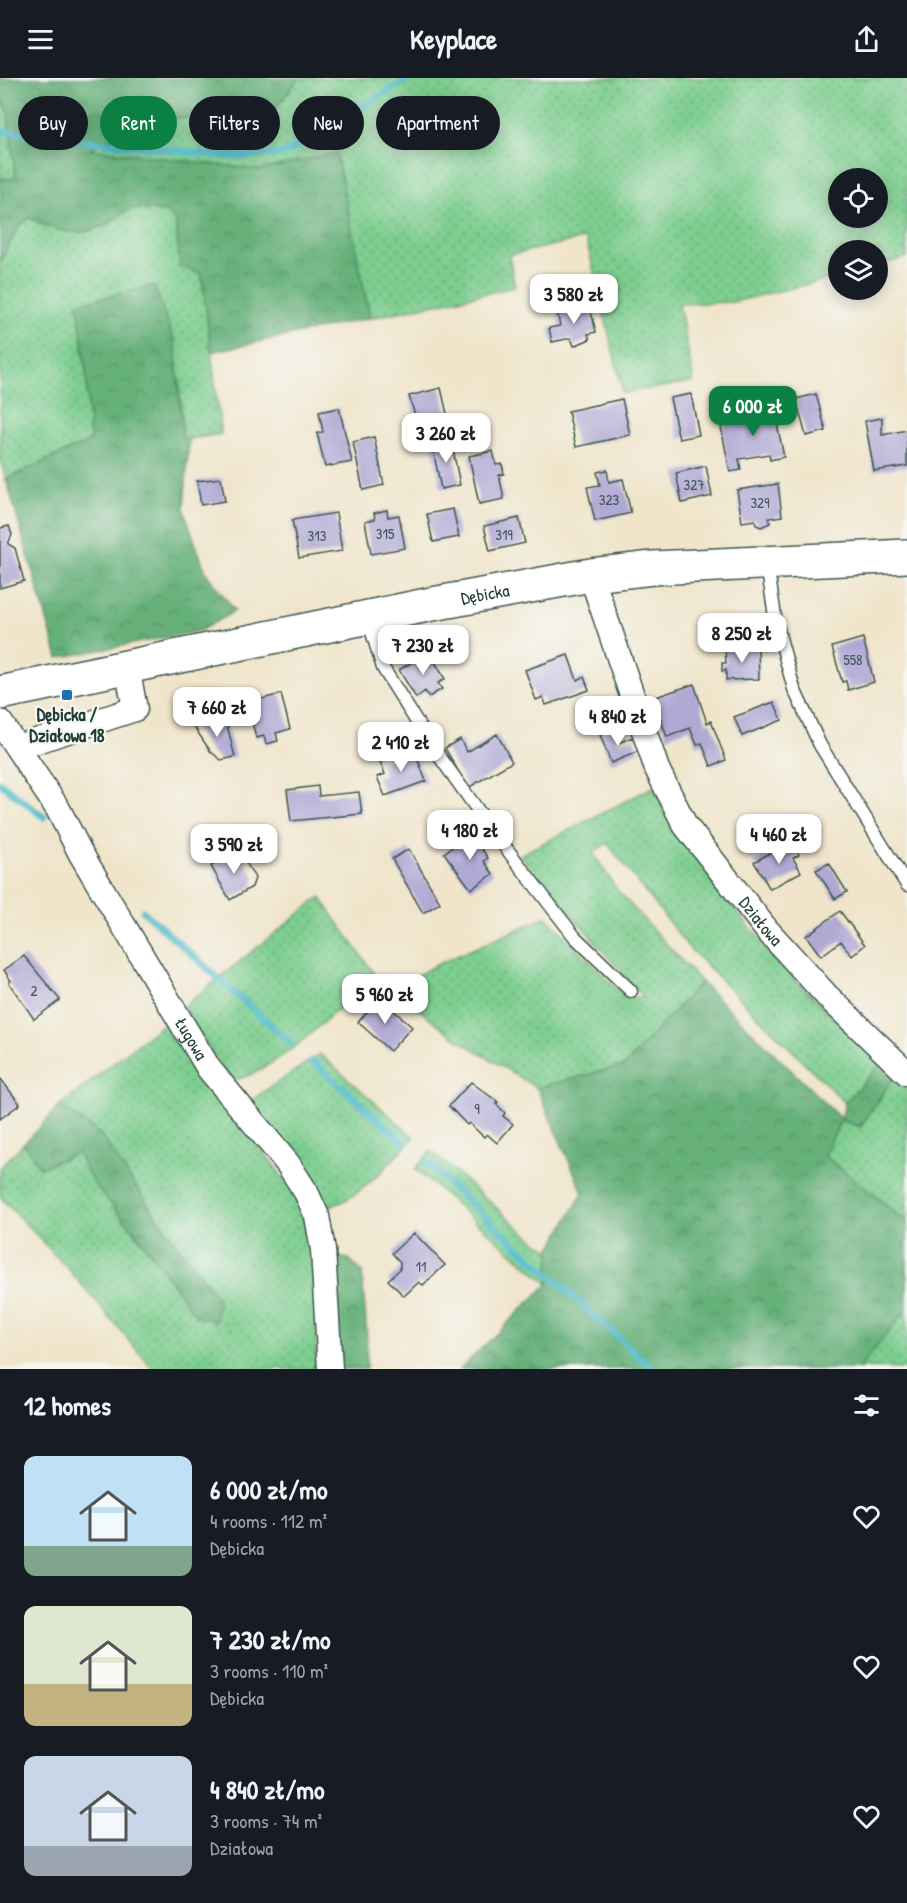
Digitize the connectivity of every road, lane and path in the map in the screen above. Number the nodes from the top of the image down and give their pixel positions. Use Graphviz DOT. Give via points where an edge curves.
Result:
graph roads {
  1 [pos="907,556"];
  2 [pos="767,563"];
  3 [pos="591,575"];
  4 [pos="367,618"];
  5 [pos="127,667"];
  6 [pos="0,693"];
  7 [pos="0,722"];
  8 [pos="18,747"];
  9 [pos="907,885"];
  10 [pos="631,991"];
  11 [pos="907,1073"];
  12 [pos="330,1369"];
  1 -- 2 [label="street, Dębicka"];
  2 -- 3 [label="street, Dębicka"];
  2 -- 9 [label="lane" via="776,623 794,689 820,745"];
  3 -- 4 [label="street, Dębicka"];
  3 -- 11 [label="street, Działowa" via="657,769 685,825 766,929 828,997"];
  4 -- 5 [label="street, Dębicka"];
  4 -- 10 [label="lane" via="383,668 432,746 575,937"];
  5 -- 6 [label="street, Dębicka"];
  5 -- 8 [label="street" via="135,709"];
  7 -- 8 [label="street, Ługowa"];
  8 -- 12 [label="street, Ługowa" via="209,1069 288,1164 306,1192 317,1216 324,1259"];
}
